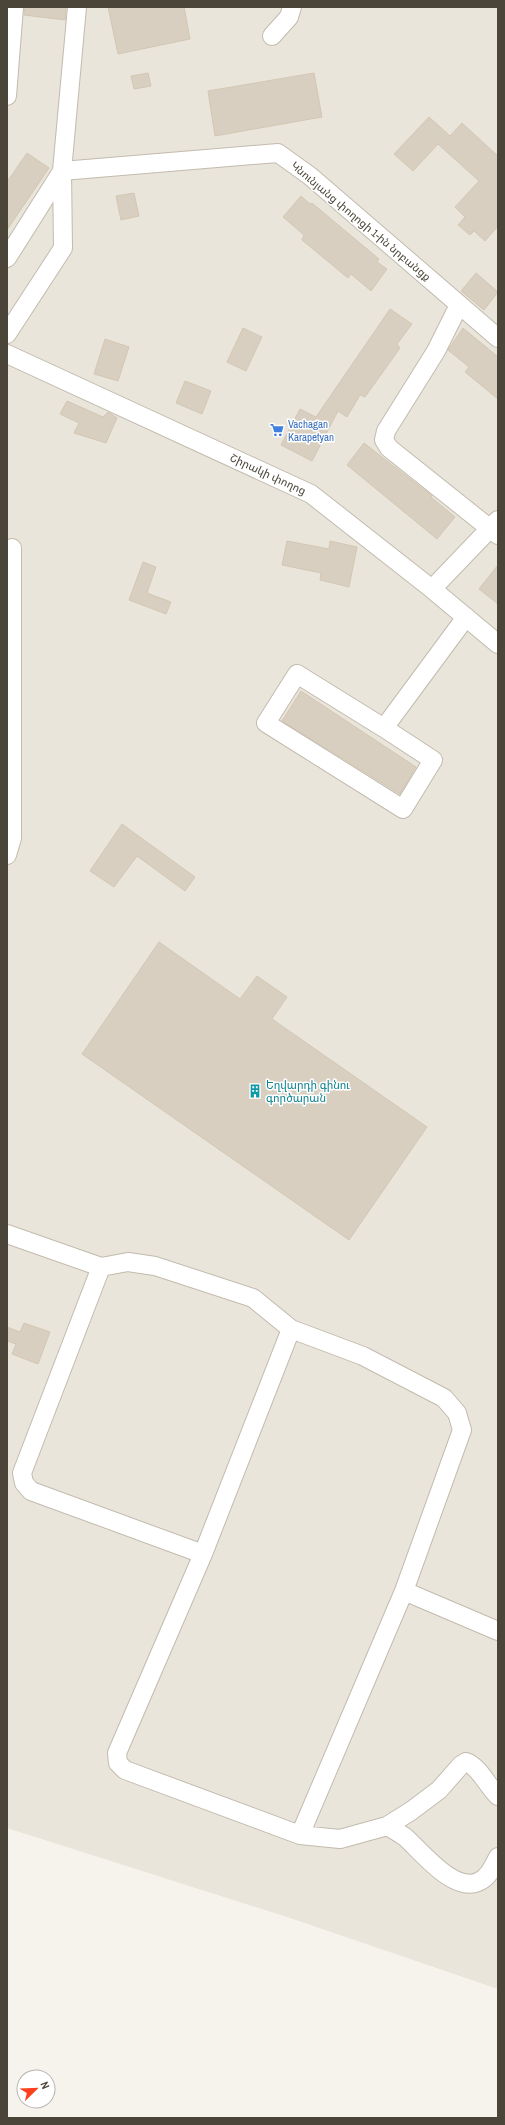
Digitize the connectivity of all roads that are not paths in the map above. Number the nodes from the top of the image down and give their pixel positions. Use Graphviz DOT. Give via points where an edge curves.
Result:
graph roads {
  1 [pos="14,7"];
  2 [pos="77,7"];
  3 [pos="292,7"];
  4 [pos="272,36"];
  5 [pos="7,96"];
  6 [pos="62,171"];
  7 [pos="7,258"];
  8 [pos="459,305"];
  9 [pos="7,334"];
  10 [pos="498,338"];
  11 [pos="7,354"];
  12 [pos="495,528"];
  13 [pos="12,548"];
  14 [pos="432,588"];
  15 [pos="466,617"];
  16 [pos="498,644"];
  17 [pos="384,728"];
  18 [pos="7,855"];
  19 [pos="7,1234"];
  20 [pos="101,1267"];
  21 [pos="291,1329"];
  22 [pos="203,1554"];
  23 [pos="404,1591"];
  24 [pos="498,1631"];
  25 [pos="498,1796"];
  26 [pos="387,1826"];
  27 [pos="300,1835"];
  28 [pos="498,1857"];
  1 -- 5 [label="street"];
  2 -- 6 [label="street"];
  3 -- 4 [label="street" via="289,17"];
  6 -- 7 [label="street"];
  6 -- 8 [label="street, Կնունյանց փողոցի 1-ին նրբանցք" via="278,153 310,176"];
  6 -- 9 [label="street" via="63,248"];
  8 -- 10 [label="street, Կնունյանց փողոցի 1-ին նրբանցք"];
  8 -- 12 [label="street" via="436,351 386,431 384,440 388,448"];
  11 -- 14 [label="street, Շիրակի փողոց" via="311,494"];
  12 -- 14 [label="street"];
  13 -- 18 [label="street" via="12,838"];
  14 -- 15 [label="street, Շիրակի փողոց"];
  15 -- 16 [label="street, Շիրակի փողոց"];
  15 -- 17 [label="street"];
  17 -- 17 [label="street" via="433,760 403,809 266,724 297,674"];
  19 -- 20 [label="street"];
  20 -- 21 [label="street" via="128,1262 155,1266 253,1298"];
  20 -- 22 [label="street" via="22,1473 24,1483 31,1491"];
  21 -- 22 [label="street"];
  21 -- 23 [label="street" via="363,1356 444,1398 457,1413 462,1430"];
  22 -- 27 [label="street" via="117,1754 118,1763 125,1770"];
  23 -- 24 [label="street"];
  23 -- 27 [label="street"];
  25 -- 26 [label="street" via="472,1764 466,1762 439,1790"];
  26 -- 27 [label="street" via="340,1839"];
  26 -- 28 [label="street" via="420,1850 435,1868 460,1881 480,1882"];
}
